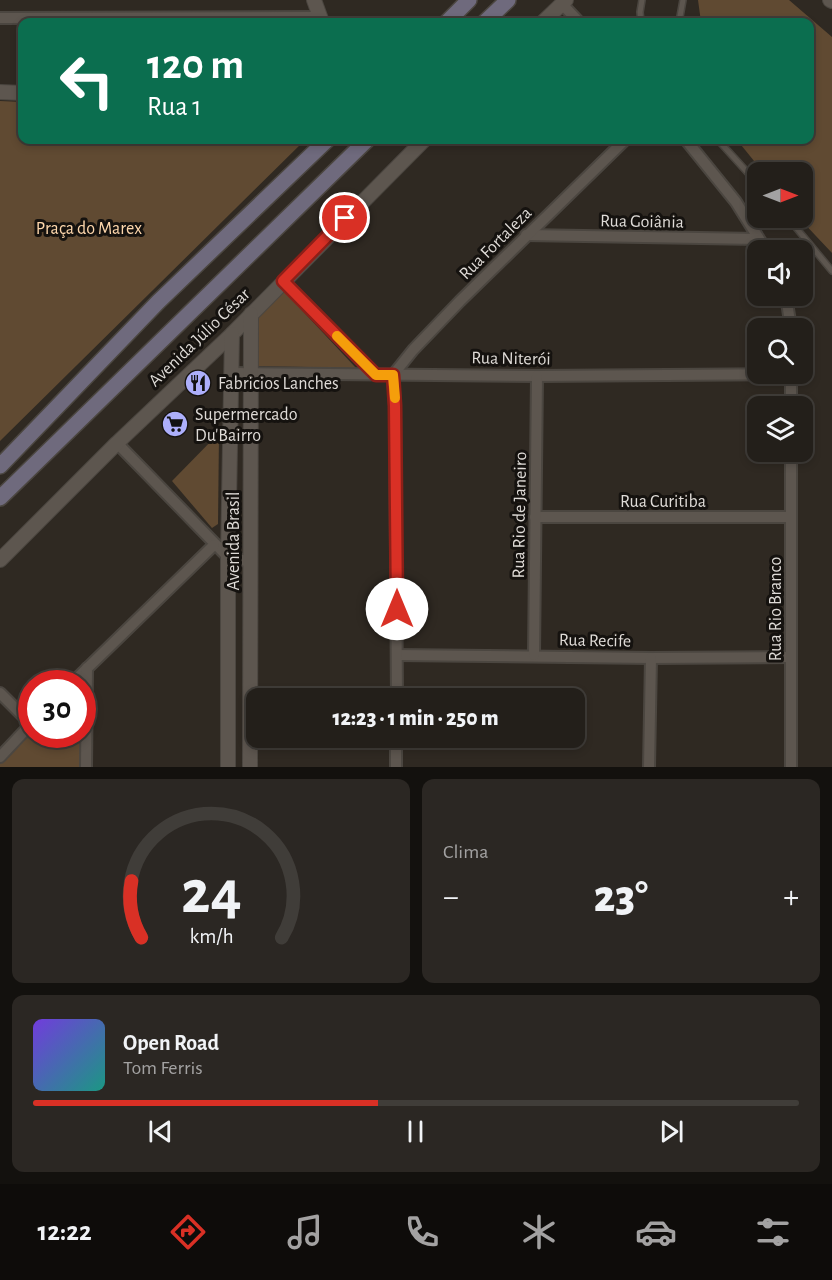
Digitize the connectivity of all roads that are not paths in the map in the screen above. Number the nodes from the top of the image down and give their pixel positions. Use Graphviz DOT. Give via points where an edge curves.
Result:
graph roads {
  1 [pos="314,0"];
  2 [pos="470,0"];
  3 [pos="508,0"];
  4 [pos="642,0"];
  5 [pos="683,0"];
  6 [pos="564,2"];
  7 [pos="0,18"];
  8 [pos="18,18"];
  9 [pos="319,18"];
  10 [pos="451,18"];
  11 [pos="490,18"];
  12 [pos="547,18"];
  13 [pos="576,18"];
  14 [pos="641,18"];
  15 [pos="680,18"];
  16 [pos="0,92"];
  17 [pos="18,93"];
  18 [pos="315,144"];
  19 [pos="323,144"];
  20 [pos="363,144"];
  21 [pos="419,144"];
  22 [pos="622,144"];
  23 [pos="689,144"];
  24 [pos="722,144"];
  25 [pos="311,156"];
  26 [pos="747,172"];
  27 [pos="796,228"];
  28 [pos="526,235"];
  29 [pos="758,239"];
  30 [pos="832,272"];
  31 [pos="283,281"];
  32 [pos="251,315"];
  33 [pos="232,334"];
  34 [pos="231,373"];
  35 [pos="252,373"];
  36 [pos="747,374"];
  37 [pos="376,375"];
  38 [pos="393,375"];
  39 [pos="537,375"];
  40 [pos="117,443"];
  41 [pos="791,462"];
  42 [pos="0,466"];
  43 [pos="0,498"];
  44 [pos="535,517"];
  45 [pos="791,517"];
  46 [pos="214,545"];
  47 [pos="228,558"];
  48 [pos="0,560"];
  49 [pos="251,562"];
  50 [pos="397,655"];
  51 [pos="534,655"];
  52 [pos="651,657"];
  53 [pos="791,657"];
  54 [pos="87,668"];
  55 [pos="397,688"];
  56 [pos="0,693"];
  57 [pos="18,710"];
  58 [pos="18,737"];
  59 [pos="396,748"];
  60 [pos="0,757"];
  61 [pos="86,767"];
  62 [pos="228,767"];
  63 [pos="250,767"];
  64 [pos="396,767"];
  65 [pos="649,767"];
  66 [pos="791,767"];
  1 -- 9 [label="street"];
  2 -- 10 [label="main road"];
  3 -- 11 [label="main road"];
  4 -- 14 [label="lane"];
  5 -- 15 [label="lane"];
  6 -- 12 [label="street"];
  6 -- 13 [label="street"];
  7 -- 8 [label="street"];
  16 -- 17 [label="street"];
  18 -- 25 [label="street"];
  19 -- 25 [label="main road"];
  20 -- 43 [label="main road, Avenida Júlio César"];
  21 -- 31 [label="street, Avenida Júlio César"];
  22 -- 28 [label="street, Rua Fortaleza"];
  23 -- 29 [label="street" via="736,202"];
  24 -- 26 [label="lane"];
  25 -- 42 [label="main road" via="158,302"];
  27 -- 30 [label="lane"];
  28 -- 29 [label="street, Rua Goiânia"];
  28 -- 38 [label="street, Rua Fortaleza"];
  31 -- 32 [label="street, Avenida Júlio César"];
  31 -- 37 [label="street"];
  32 -- 33 [label="street, Avenida Júlio César"];
  32 -- 35 [label="street, Avenida Brasil"];
  33 -- 34 [label="street, Avenida Brasil"];
  33 -- 40 [label="street, Avenida Júlio César"];
  34 -- 35 [label="street, Rua Niterói"];
  34 -- 47 [label="street, Avenida Brasil"];
  35 -- 37 [label="street, Rua Niterói"];
  35 -- 49 [label="street, Avenida Brasil"];
  36 -- 39 [label="street, Rua Niterói"];
  37 -- 38 [label="street, Rua Niterói"];
  38 -- 39 [label="street, Rua Niterói"];
  38 -- 50 [label="street"];
  39 -- 44 [label="street, Rua Rio de Janeiro"];
  40 -- 46 [label="street"];
  40 -- 48 [label="street, Avenida Júlio César"];
  41 -- 45 [label="street, Rua Rio Branco"];
  44 -- 45 [label="street, Rua Curitiba"];
  44 -- 51 [label="street, Rua Rio de Janeiro"];
  45 -- 53 [label="street, Rua Rio Branco"];
  46 -- 47 [label="street"];
  46 -- 54 [label="street"];
  47 -- 49 [label="street"];
  47 -- 62 [label="street, Avenida Brasil"];
  49 -- 63 [label="street, Avenida Brasil"];
  50 -- 51 [label="street, Rua Recife"];
  50 -- 55 [label="street"];
  51 -- 52 [label="street, Rua Recife"];
  52 -- 53 [label="street, Rua Recife"];
  52 -- 65 [label="street"];
  53 -- 66 [label="street, Rua Rio Branco"];
  54 -- 61 [label="street"];
  56 -- 57 [label="street"];
  58 -- 60 [label="street"];
  59 -- 64 [label="street"];
}
